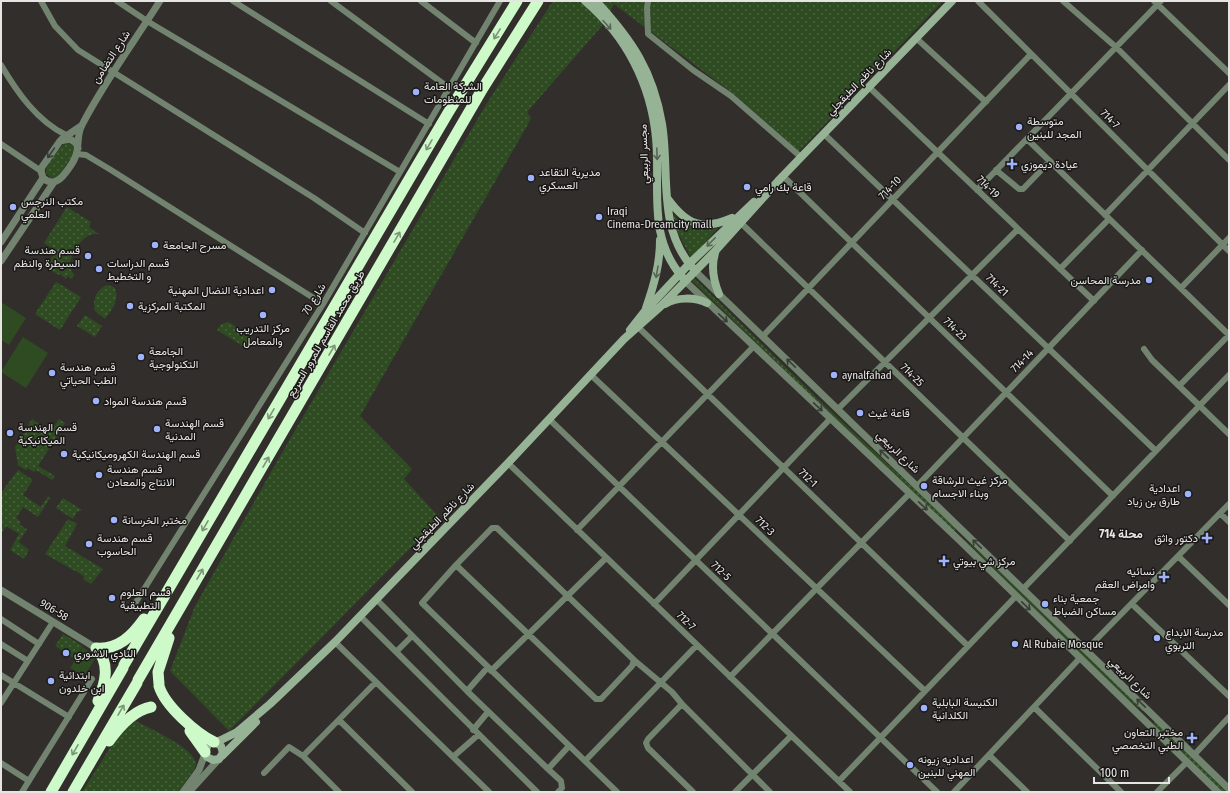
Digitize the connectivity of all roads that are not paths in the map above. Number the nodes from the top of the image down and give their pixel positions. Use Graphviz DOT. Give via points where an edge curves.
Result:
graph roads {
  1 [pos="41,1"];
  2 [pos="117,1"];
  3 [pos="160,1"];
  4 [pos="233,1"];
  5 [pos="330,1"];
  6 [pos="421,1"];
  7 [pos="500,1"];
  8 [pos="517,1"];
  9 [pos="538,1"];
  10 [pos="584,1"];
  11 [pos="596,1"];
  12 [pos="648,1"];
  13 [pos="952,1"];
  14 [pos="978,1"];
  15 [pos="1064,1"];
  16 [pos="1157,2"];
  17 [pos="147,22"];
  18 [pos="916,38"];
  19 [pos="476,43"];
  20 [pos="631,48"];
  21 [pos="1117,48"];
  22 [pos="1031,54"];
  23 [pos="1,65"];
  24 [pos="113,73"];
  25 [pos="1229,73"];
  26 [pos="1229,86"];
  27 [pos="869,87"];
  28 [pos="449,88"];
  29 [pos="1071,94"];
  30 [pos="986,102"];
  31 [pos="1194,123"];
  32 [pos="429,124"];
  33 [pos="81,126"];
  34 [pos="824,134"];
  35 [pos="64,138"];
  36 [pos="1027,139"];
  37 [pos="1,144"];
  38 [pos="77,151"];
  39 [pos="938,152"];
  40 [pos="801,157"];
  41 [pos="1229,160"];
  42 [pos="1050,161"];
  43 [pos="996,170"];
  44 [pos="1148,170"];
  45 [pos="400,172"];
  46 [pos="42,175"];
  47 [pos="782,177"];
  48 [pos="54,182"];
  49 [pos="977,190"];
  50 [pos="667,199"];
  51 [pos="893,200"];
  52 [pos="1107,217"];
  53 [pos="657,219"];
  54 [pos="739,220"];
  55 [pos="1018,229"];
  56 [pos="365,233"];
  57 [pos="1229,238"];
  58 [pos="2,239"];
  59 [pos="852,243"];
  60 [pos="1223,244"];
  61 [pos="716,250"];
  62 [pos="1142,250"];
  63 [pos="1229,251"];
  64 [pos="1,261"];
  65 [pos="689,264"];
  66 [pos="1060,269"];
  67 [pos="695,271"];
  68 [pos="679,274"];
  69 [pos="972,275"];
  70 [pos="685,281"];
  71 [pos="808,288"];
  72 [pos="1181,288"];
  73 [pos="719,294"];
  74 [pos="1094,301"];
  75 [pos="707,303"];
  76 [pos="323,304"];
  77 [pos="660,307"];
  78 [pos="645,311"];
  79 [pos="929,318"];
  80 [pos="636,325"];
  81 [pos="1229,335"];
  82 [pos="763,336"];
  83 [pos="753,347"];
  84 [pos="1048,348"];
  85 [pos="1144,349"];
  86 [pos="885,362"];
  87 [pos="592,375"];
  88 [pos="1229,375"];
  89 [pos="1179,386"];
  90 [pos="1006,392"];
  91 [pos="707,395"];
  92 [pos="1200,406"];
  93 [pos="838,409"];
  94 [pos="549,419"];
  95 [pos="830,419"];
  96 [pos="1229,434"];
  97 [pos="963,438"];
  98 [pos="662,442"];
  99 [pos="1156,451"];
  100 [pos="508,463"];
  101 [pos="784,468"];
  102 [pos="619,486"];
  103 [pos="917,486"];
  104 [pos="910,494"];
  105 [pos="1113,496"];
  106 [pos="1229,504"];
  107 [pos="1220,513"];
  108 [pos="739,515"];
  109 [pos="1229,522"];
  110 [pos="577,530"];
  111 [pos="964,532"];
  112 [pos="957,538"];
  113 [pos="1070,541"];
  114 [pos="861,543"];
  115 [pos="1178,556"];
  116 [pos="606,558"];
  117 [pos="696,560"];
  118 [pos="456,565"];
  119 [pos="171,584"];
  120 [pos="817,588"];
  121 [pos="1023,589"];
  122 [pos="1,590"];
  123 [pos="188,595"];
  124 [pos="567,596"];
  125 [pos="1016,596"];
  126 [pos="377,600"];
  127 [pos="136,602"];
  128 [pos="654,604"];
  129 [pos="1132,604"];
  130 [pos="1229,605"];
  131 [pos="360,616"];
  132 [pos="1,620"];
  133 [pos="53,622"];
  134 [pos="772,634"];
  135 [pos="528,635"];
  136 [pos="412,636"];
  137 [pos="335,642"];
  138 [pos="1,644"];
  139 [pos="39,644"];
  140 [pos="697,645"];
  141 [pos="968,646"];
  142 [pos="96,648"];
  143 [pos="1086,650"];
  144 [pos="396,652"];
  145 [pos="1080,658"];
  146 [pos="634,660"];
  147 [pos="28,661"];
  148 [pos="490,669"];
  149 [pos="1,675"];
  150 [pos="730,676"];
  151 [pos="92,679"];
  152 [pos="376,682"];
  153 [pos="14,683"];
  154 [pos="661,683"];
  155 [pos="467,691"];
  156 [pos="925,691"];
  157 [pos="1229,696"];
  158 [pos="1,703"];
  159 [pos="270,704"];
  160 [pos="682,704"];
  161 [pos="1034,707"];
  162 [pos="488,712"];
  163 [pos="1154,716"];
  164 [pos="68,717"];
  165 [pos="1229,717"];
  166 [pos="339,720"];
  167 [pos="1147,723"];
  168 [pos="473,730"];
  169 [pos="478,735"];
  170 [pos="84,736"];
  171 [pos="791,736"];
  172 [pos="880,738"];
  173 [pos="215,742"];
  174 [pos="569,746"];
  175 [pos="205,753"];
  176 [pos="989,755"];
  177 [pos="1194,755"];
  178 [pos="303,756"];
  179 [pos="454,756"];
  180 [pos="220,758"];
  181 [pos="585,761"];
  182 [pos="1187,762"];
  183 [pos="1,764"];
  184 [pos="548,769"];
  185 [pos="264,773"];
  186 [pos="752,774"];
  187 [pos="29,781"];
  188 [pos="839,782"];
  189 [pos="1229,789"];
  190 [pos="22,792"];
  191 [pos="51,792"];
  192 [pos="73,792"];
  193 [pos="183,792"];
  194 [pos="189,792"];
  195 [pos="339,792"];
  196 [pos="412,792"];
  197 [pos="489,792"];
  198 [pos="538,792"];
  199 [pos="558,792"];
  200 [pos="616,792"];
  201 [pos="693,792"];
  202 [pos="735,792"];
  203 [pos="770,792"];
  204 [pos="850,792"];
  205 [pos="937,792"];
  206 [pos="954,792"];
  207 [pos="1027,792"];
  208 [pos="1120,792"];
  209 [pos="1157,792"];
  210 [pos="1218,792"];
  1 -- 24 [label="street" via="55,26 78,50"];
  2 -- 17 [label="street"];
  3 -- 17 [label="street, شارع التضامن"];
  4 -- 32 [label="street"];
  5 -- 28 [label="street"];
  6 -- 19 [label="street"];
  7 -- 19 [label="street, شارع 70"];
  8 -- 119 [label="highway, طريق محمد القاسم للمرور السريع, one-way" via="448,113"];
  123 -- 9 [label="highway, طريق محمد القاسم للمرور السريع, one-way" via="483,88"];
  10 -- 20 [label="main road, مجسر الربيعي, one-way"];
  11 -- 20 [label="main road, مجسر الربيعي"];
  12 -- 40 [label="street" via="648,34 731,96"];
  13 -- 18 [label="main road, شارع ناظم الطبقجلي"];
  14 -- 22 [label="street, 714-7"];
  15 -- 21 [label="street"];
  16 -- 21 [label="street"];
  16 -- 25 [label="street"];
  17 -- 24 [label="street, شارع التضامن"];
  17 -- 45 [label="street"];
  18 -- 27 [label="main road, شارع ناظم الطبقجلي"];
  18 -- 30 [label="street"];
  19 -- 28 [label="street, شارع 70"];
  20 -- 50 [label="main road, مجسر الربيعي" via="650,79 658,108 662,126"];
  20 -- 53 [label="main road, مجسر الربيعي, one-way" via="646,86 654,120 657,146"];
  21 -- 29 [label="street"];
  21 -- 31 [label="street"];
  22 -- 29 [label="street, 714-7"];
  22 -- 30 [label="street, 714-10"];
  23 -- 35 [label="street" via="22,98"];
  24 -- 33 [label="street, شارع التضامن"];
  24 -- 56 [label="street" via="314,198"];
  26 -- 31 [label="street"];
  27 -- 34 [label="main road, شارع ناظم الطبقجلي"];
  27 -- 39 [label="street, 714-19"];
  28 -- 32 [label="street, شارع 70"];
  29 -- 36 [label="street"];
  29 -- 44 [label="street, 714-7"];
  30 -- 39 [label="street, 714-10"];
  31 -- 41 [label="street"];
  31 -- 44 [label="street"];
  32 -- 45 [label="street, شارع 70"];
  33 -- 35 [label="street, شارع التضامن"];
  33 -- 38 [label="street, شارع التضامن"];
  34 -- 40 [label="main road, شارع ناظم الطبقجلي"];
  34 -- 51 [label="street, 714-21"];
  35 -- 38 [label="street" via="76,143"];
  35 -- 46 [label="street, شارع التضامن, one-way" via="50,154"];
  36 -- 42 [label="street"];
  36 -- 43 [label="street"];
  37 -- 46 [label="street"];
  38 -- 48 [label="street, شارع التضامن" via="61,178"];
  38 -- 76 [label="street" via="105,166"];
  39 -- 49 [label="street, 714-19"];
  39 -- 51 [label="street, 714-10"];
  40 -- 47 [label="main road, شارع ناظم الطبقجلي"];
  42 -- 43 [label="street" via="1023,189 1019,189"];
  42 -- 52 [label="street"];
  43 -- 49 [label="street"];
  44 -- 52 [label="street"];
  44 -- 60 [label="street, 714-7"];
  45 -- 56 [label="street, شارع 70"];
  46 -- 48 [label="street"];
  46 -- 58 [label="street, شارع التضامن"];
  47 -- 54 [label="main road, شارع ناظم الطبقجلي"];
  47 -- 59 [label="street, 714-23"];
  48 -- 64 [label="street, شارع التضامن"];
  49 -- 55 [label="street, 714-19"];
  50 -- 54 [label="main road" via="679,214 703,226"];
  50 -- 65 [label="main road, مجسر الربيعي" via="672,232"];
  51 -- 59 [label="street, 714-10"];
  51 -- 69 [label="street, 714-21"];
  52 -- 62 [label="street"];
  52 -- 66 [label="street"];
  53 -- 68 [label="main road, مجسر الربيعي" via="668,256"];
  53 -- 78 [label="main road, one-way" via="660,240 658,266"];
  54 -- 61 [label="main road, شارع ناظم الطبقجلي"];
  54 -- 65 [label="main road, شارع ناظم الطبقجلي, one-way"];
  54 -- 71 [label="street, 714-25"];
  55 -- 66 [label="street, 714-19"];
  55 -- 69 [label="street"];
  56 -- 76 [label="street, شارع 70"];
  57 -- 60 [label="street"];
  59 -- 71 [label="street, 714-10"];
  59 -- 79 [label="street, 714-23"];
  60 -- 63 [label="street, 714-7"];
  60 -- 72 [label="street"];
  61 -- 67 [label="main road, شارع ناظم الطبقجلي"];
  61 -- 73 [label="main road" via="714,275"];
  62 -- 72 [label="street"];
  62 -- 74 [label="street, 714-14"];
  65 -- 67 [label="main road, شارع الربيعي"];
  65 -- 68 [label="main road, شارع ناظم الطبقجلي"];
  66 -- 74 [label="street, 714-19"];
  67 -- 70 [label="main road, شارع ناظم الطبقجلي"];
  67 -- 73 [label="street, شارع الربيعي"];
  68 -- 70 [label="main road, شارع الربيعي"];
  68 -- 78 [label="main road, شارع ناظم الطبقجلي"];
  69 -- 79 [label="street"];
  69 -- 84 [label="street, 714-21"];
  70 -- 75 [label="street, شارع الربيعي"];
  70 -- 77 [label="main road, شارع ناظم الطبقجلي"];
  71 -- 82 [label="street, 714-10"];
  71 -- 86 [label="street, 714-25"];
  72 -- 81 [label="street"];
  73 -- 82 [label="street, شارع الربيعي"];
  74 -- 84 [label="street, 714-14"];
  75 -- 77 [label="main road" via="698,300 675,300"];
  75 -- 83 [label="street, شارع الربيعي, one-way"];
  76 -- 127 [label="street, شارع 70"];
  77 -- 80 [label="main road, شارع ناظم الطبقجلي"];
  78 -- 80 [label="main road, شارع ناظم الطبقجلي"];
  79 -- 86 [label="street"];
  79 -- 90 [label="street, 714-23"];
  80 -- 87 [label="main road, شارع ناظم الطبقجلي"];
  80 -- 91 [label="street, 712-1"];
  81 -- 89 [label="street"];
  93 -- 82 [label="street, شارع الربيعي, one-way"];
  83 -- 91 [label="street"];
  83 -- 95 [label="street, شارع الربيعي, one-way"];
  84 -- 90 [label="street, 714-14"];
  84 -- 99 [label="street, 714-21"];
  85 -- 89 [label="street"];
  86 -- 93 [label="street"];
  86 -- 97 [label="street, 714-25"];
  87 -- 94 [label="main road, شارع ناظم الطبقجلي"];
  87 -- 98 [label="street, 712-3"];
  88 -- 92 [label="street"];
  89 -- 92 [label="street"];
  90 -- 97 [label="street, 714-14"];
  90 -- 105 [label="street, 714-23"];
  91 -- 98 [label="street"];
  91 -- 101 [label="street, 712-1"];
  92 -- 96 [label="street"];
  92 -- 99 [label="street"];
  103 -- 93 [label="street, شارع الربيعي, one-way"];
  94 -- 100 [label="main road, شارع ناظم الطبقجلي"];
  94 -- 102 [label="street, 712-5"];
  95 -- 101 [label="street"];
  95 -- 104 [label="street, شارع الربيعي"];
  97 -- 103 [label="street, 714-14"];
  97 -- 113 [label="street, 714-25"];
  98 -- 102 [label="street"];
  98 -- 108 [label="street, 712-3"];
  99 -- 105 [label="street"];
  100 -- 110 [label="street, 712-7"];
  100 -- 126 [label="main road, شارع ناظم الطبقجلي"];
  101 -- 108 [label="street"];
  101 -- 114 [label="street, 712-1"];
  102 -- 110 [label="street"];
  102 -- 117 [label="street, 712-5"];
  103 -- 111 [label="street, شارع الربيعي"];
  104 -- 112 [label="street, شارع الربيعي, one-way"];
  104 -- 114 [label="street"];
  105 -- 113 [label="street"];
  106 -- 107 [label="street"];
  107 -- 109 [label="street"];
  107 -- 115 [label="street"];
  108 -- 117 [label="street"];
  108 -- 120 [label="street, 712-3"];
  110 -- 116 [label="street, 712-7"];
  111 -- 112 [label="street"];
  121 -- 111 [label="street, شارع الربيعي, one-way"];
  112 -- 125 [label="street, شارع الربيعي"];
  113 -- 121 [label="street"];
  114 -- 120 [label="street"];
  114 -- 141 [label="street, 712-1"];
  115 -- 129 [label="street"];
  115 -- 130 [label="street"];
  116 -- 124 [label="street"];
  116 -- 128 [label="street, 712-7"];
  117 -- 128 [label="street"];
  117 -- 134 [label="street, 712-5"];
  118 -- 124 [label="street" via="495,527"];
  118 -- 135 [label="street"];
  118 -- 148 [label="street" via="422,602"];
  119 -- 142 [label="highway" via="139,626 122,643 104,649"];
  119 -- 170 [label="highway, طريق محمد القاسم للمرور السريع"];
  120 -- 134 [label="street"];
  120 -- 156 [label="street, 712-3"];
  121 -- 143 [label="street, شارع الربيعي"];
  122 -- 133 [label="street, 906-58"];
  123 -- 173 [label="highway" via="162,657 158,672 159,685 167,703 199,733"];
  192 -- 123 [label="highway, طريق محمد القاسم للمرور السريع, one-way"];
  124 -- 135 [label="street"];
  124 -- 146 [label="street"];
  125 -- 141 [label="street"];
  125 -- 145 [label="street, شارع الربيعي, one-way"];
  126 -- 131 [label="main road, شارع ناظم الطبقجلي"];
  126 -- 136 [label="street"];
  128 -- 140 [label="street, 712-7"];
  129 -- 143 [label="street"];
  129 -- 157 [label="street"];
  131 -- 137 [label="main road, شارع ناظم الطبقجلي"];
  131 -- 144 [label="street"];
  132 -- 139 [label="street"];
  133 -- 139 [label="street"];
  133 -- 142 [label="street, 906-58"];
  134 -- 150 [label="street"];
  134 -- 172 [label="street, 712-5"];
  135 -- 146 [label="street" via="599,700 632,666"];
  135 -- 148 [label="street"];
  136 -- 144 [label="street"];
  136 -- 155 [label="street"];
  137 -- 152 [label="street"];
  137 -- 159 [label="main road, شارع ناظم الطبقجلي"];
  138 -- 147 [label="street"];
  139 -- 147 [label="street"];
  140 -- 150 [label="street, 712-7"];
  140 -- 154 [label="street"];
  141 -- 156 [label="street"];
  142 -- 170 [label="highway" via="105,659 106,670 99,698"];
  163 -- 143 [label="street, شارع الربيعي, one-way"];
  144 -- 168 [label="street"];
  145 -- 161 [label="street"];
  145 -- 167 [label="street, شارع الربيعي"];
  146 -- 154 [label="street" via="642,664"];
  147 -- 153 [label="street"];
  148 -- 155 [label="street"];
  148 -- 174 [label="street"];
  149 -- 153 [label="street"];
  150 -- 171 [label="street, 712-7"];
  151 -- 164 [label="street"];
  152 -- 166 [label="street"];
  152 -- 179 [label="street"];
  153 -- 158 [label="street"];
  153 -- 164 [label="street"];
  154 -- 160 [label="street"];
  154 -- 181 [label="street"];
  155 -- 162 [label="street"];
  156 -- 172 [label="street"];
  159 -- 173 [label="main road, شارع ناظم الطبقجلي" via="237,732"];
  159 -- 180 [label="main road, شارع ناظم الطبقجلي" via="254,725"];
  160 -- 186 [label="street"];
  160 -- 201 [label="street" via="646,743 648,748"];
  161 -- 176 [label="street"];
  161 -- 208 [label="street"];
  162 -- 168 [label="street"];
  162 -- 184 [label="street"];
  163 -- 167 [label="street"];
  163 -- 177 [label="street, شارع الربيعي"];
  164 -- 187 [label="street"];
  165 -- 177 [label="street"];
  166 -- 178 [label="street"];
  166 -- 196 [label="street"];
  167 -- 182 [label="street, شارع الربيعي"];
  168 -- 169 [label="street"];
  169 -- 179 [label="street"];
  169 -- 198 [label="street"];
  170 -- 191 [label="highway, طريق محمد القاسم للمرور السريع, one-way"];
  171 -- 186 [label="street"];
  171 -- 188 [label="street, 712-7"];
  172 -- 188 [label="street"];
  172 -- 205 [label="street, 712-5"];
  173 -- 175 [label="main road" via="208,744"];
  173 -- 180 [label="main road" via="221,746"];
  174 -- 181 [label="street"];
  174 -- 184 [label="street"];
  175 -- 180 [label="main road" via="209,759"];
  175 -- 192 [label="highway" via="191,732 170,712 153,707 141,710 120,728"];
  175 -- 193 [label="street" via="199,770"];
  176 -- 206 [label="street"];
  176 -- 207 [label="street"];
  177 -- 189 [label="street, شارع الربيعي"];
  178 -- 185 [label="street" via="289,748"];
  178 -- 195 [label="street"];
  179 -- 197 [label="street"];
  180 -- 194 [label="street"];
  181 -- 200 [label="street"];
  182 -- 209 [label="street"];
  182 -- 210 [label="street, شارع الربيعي"];
  183 -- 187 [label="street"];
  184 -- 199 [label="street" via="561,781 562,788"];
  186 -- 202 [label="street"];
  186 -- 203 [label="street"];
  187 -- 190 [label="street"];
  188 -- 204 [label="street, 712-7"];
}
